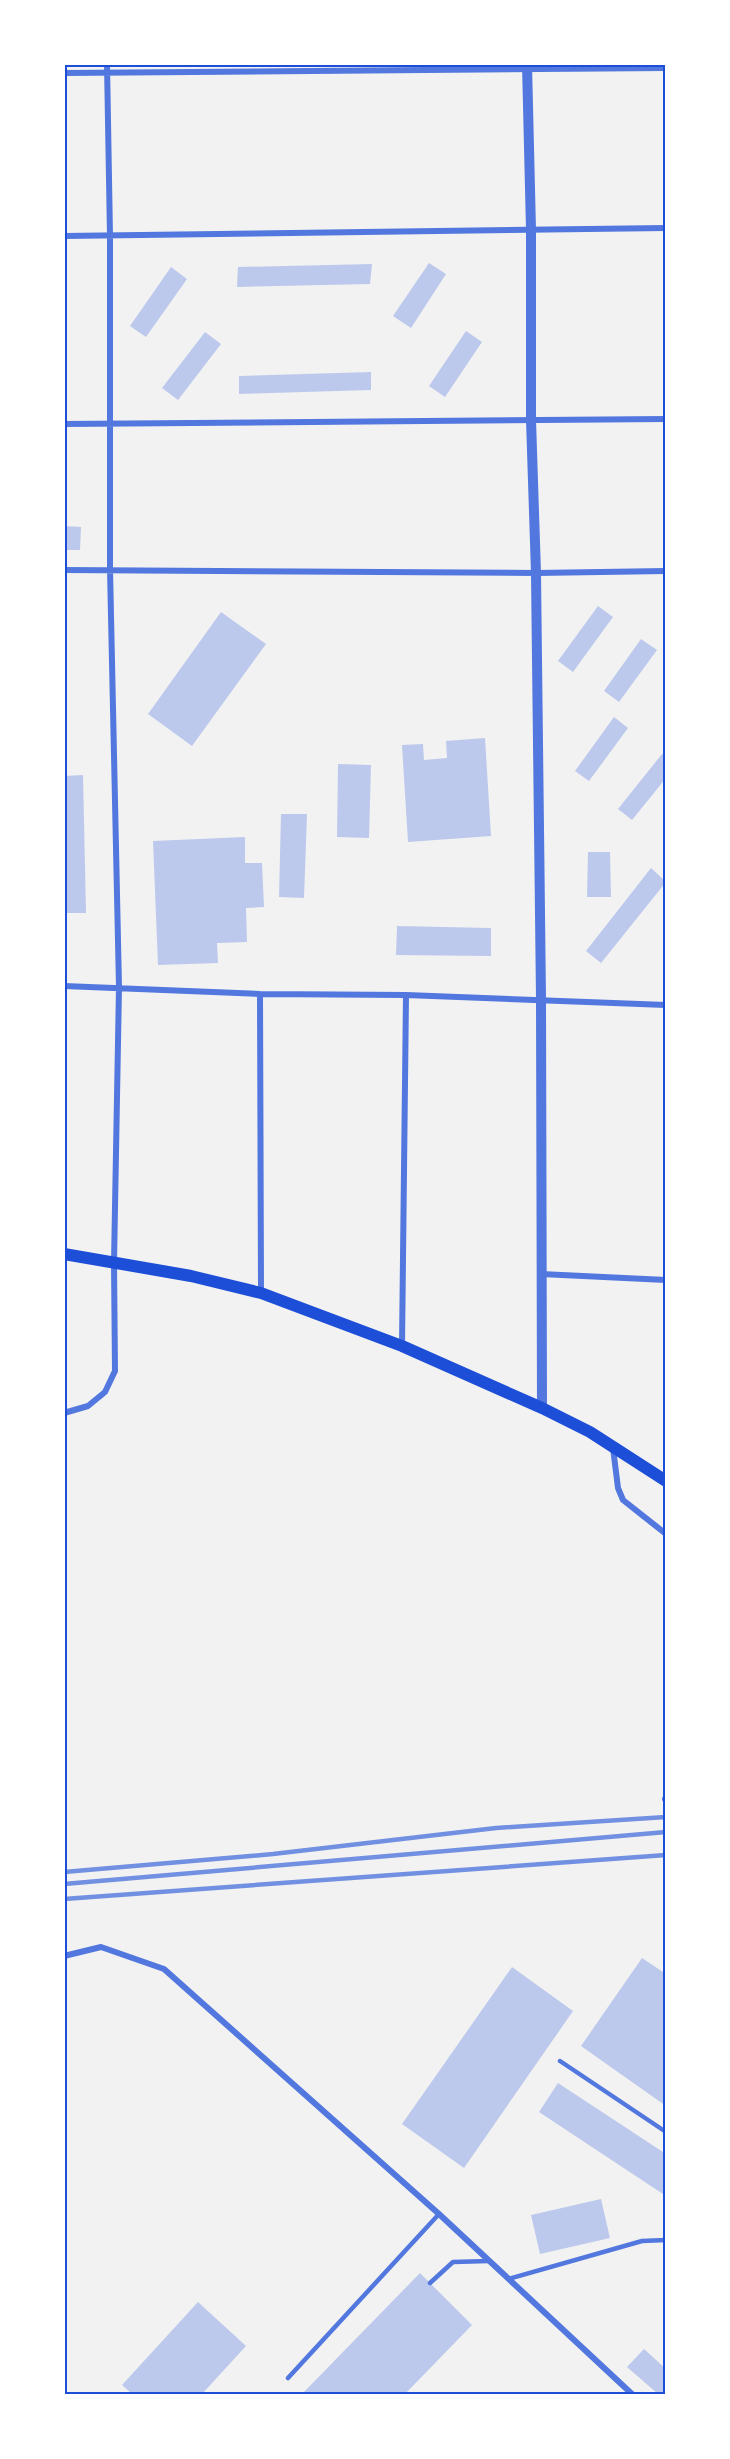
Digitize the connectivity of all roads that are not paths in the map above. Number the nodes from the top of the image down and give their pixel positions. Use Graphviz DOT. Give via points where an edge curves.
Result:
graph roads {
  1 [pos="107,64"];
  2 [pos="527,66"];
  3 [pos="666,68"];
  4 [pos="64,73"];
  5 [pos="107,74"];
  6 [pos="666,228"];
  7 [pos="531,230"];
  8 [pos="64,236"];
  9 [pos="110,236"];
  10 [pos="666,419"];
  11 [pos="531,420"];
  12 [pos="64,424"];
  13 [pos="109,425"];
  14 [pos="110,569"];
  15 [pos="64,570"];
  16 [pos="666,571"];
  17 [pos="536,573"];
  18 [pos="64,986"];
  19 [pos="119,987"];
  20 [pos="260,994"];
  21 [pos="406,995"];
  22 [pos="541,999"];
  23 [pos="666,1005"];
  24 [pos="64,1254"];
  25 [pos="114,1263"];
  26 [pos="541,1274"];
  27 [pos="666,1280"];
  28 [pos="261,1293"];
  29 [pos="402,1346"];
  30 [pos="542,1408"];
  31 [pos="64,1413"];
  32 [pos="613,1447"];
  33 [pos="666,1481"];
  34 [pos="666,1534"];
  35 [pos="64,1956"];
  36 [pos="560,2061"];
  37 [pos="666,2133"];
  38 [pos="439,2214"];
  39 [pos="666,2241"];
  40 [pos="489,2261"];
  41 [pos="508,2279"];
  42 [pos="430,2283"];
  43 [pos="288,2378"];
  44 [pos="632,2394"];
  1 -- 5 [label="street"];
  2 -- 3 [label="street"];
  2 -- 5 [label="street"];
  2 -- 7 [label="street"];
  4 -- 5 [label="street"];
  5 -- 9 [label="street"];
  6 -- 7 [label="street"];
  7 -- 9 [label="street"];
  7 -- 11 [label="street"];
  8 -- 9 [label="street"];
  9 -- 13 [label="street"];
  10 -- 11 [label="street"];
  11 -- 13 [label="street"];
  11 -- 17 [label="street"];
  12 -- 13 [label="street"];
  13 -- 14 [label="street"];
  14 -- 15 [label="street"];
  14 -- 17 [label="street"];
  14 -- 19 [label="street"];
  16 -- 17 [label="street"];
  17 -- 22 [label="street"];
  18 -- 19 [label="street"];
  19 -- 20 [label="street"];
  19 -- 25 [label="street"];
  20 -- 21 [label="street"];
  20 -- 28 [label="street"];
  21 -- 22 [label="street"];
  21 -- 29 [label="street"];
  22 -- 23 [label="street"];
  22 -- 26 [label="street"];
  24 -- 25 [label="main road"];
  25 -- 28 [label="main road"];
  25 -- 31 [label="street" via="116,1371 105,1392 88,1406"];
  26 -- 27 [label="street"];
  26 -- 30 [label="street"];
  28 -- 29 [label="main road"];
  29 -- 30 [label="main road"];
  30 -- 32 [label="main road"];
  32 -- 33 [label="main road"];
  32 -- 34 [label="street" via="623,1500"];
  35 -- 38 [label="street" via="101,1947 164,1969"];
  36 -- 37 [label="lane"];
  38 -- 40 [label="street"];
  38 -- 43 [label="lane"];
  39 -- 41 [label="lane" via="642,2241"];
  40 -- 41 [label="street"];
  40 -- 42 [label="lane" via="453,2262"];
  41 -- 44 [label="street"];
}
